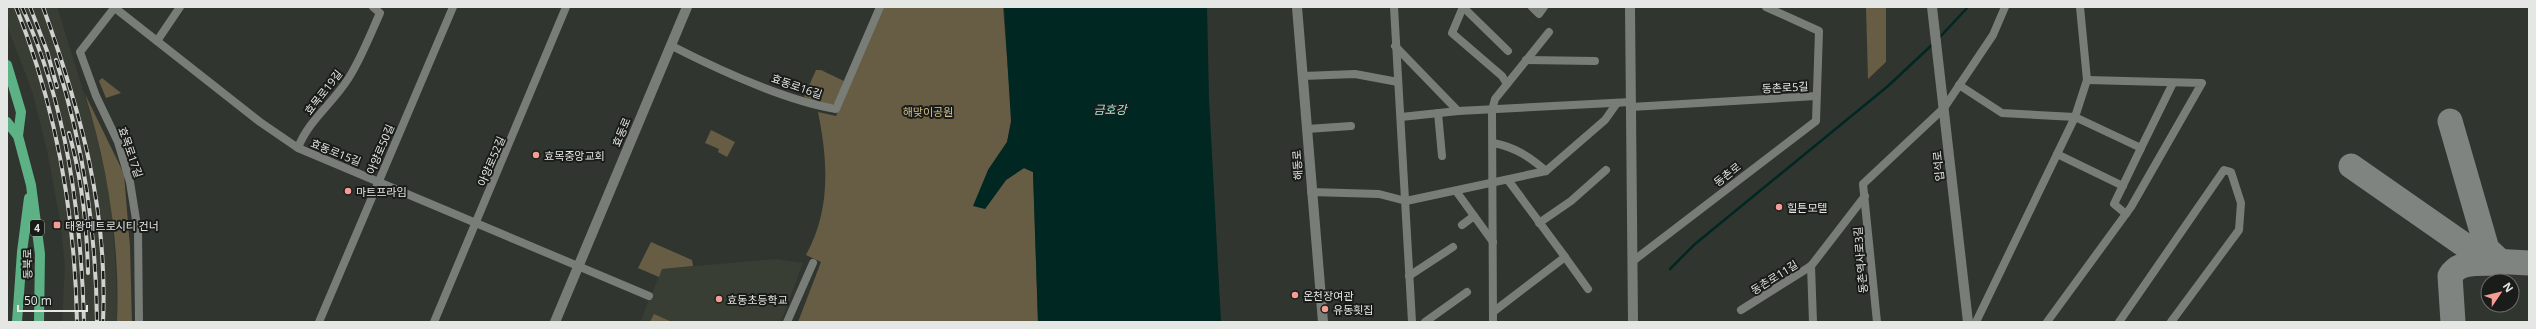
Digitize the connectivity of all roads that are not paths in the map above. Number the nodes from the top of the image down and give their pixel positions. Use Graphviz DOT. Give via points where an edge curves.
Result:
graph roads {
  1 [pos="115,7"];
  2 [pos="180,7"];
  3 [pos="373,7"];
  4 [pos="453,7"];
  5 [pos="566,7"];
  6 [pos="687,7"];
  7 [pos="880,7"];
  8 [pos="1297,7"];
  9 [pos="1394,7"];
  10 [pos="1463,7"];
  11 [pos="1532,7"];
  12 [pos="1544,7"];
  13 [pos="1630,7"];
  14 [pos="1766,7"];
  15 [pos="1932,7"];
  16 [pos="2005,7"];
  17 [pos="2080,7"];
  18 [pos="1549,32"];
  19 [pos="157,41"];
  20 [pos="672,46"];
  21 [pos="1395,46"];
  22 [pos="1508,51"];
  23 [pos="1526,60"];
  24 [pos="1594,61"];
  25 [pos="7,65"];
  26 [pos="1303,76"];
  27 [pos="2087,80"];
  28 [pos="1398,82"];
  29 [pos="2173,82"];
  30 [pos="1507,84"];
  31 [pos="1959,85"];
  32 [pos="1816,96"];
  33 [pos="1618,103"];
  34 [pos="1631,105"];
  35 [pos="1944,108"];
  36 [pos="1492,110"];
  37 [pos="1458,111"];
  38 [pos="1438,113"];
  39 [pos="1401,117"];
  40 [pos="2075,117"];
  41 [pos="7,122"];
  42 [pos="1351,126"];
  43 [pos="1307,130"];
  44 [pos="18,136"];
  45 [pos="1493,143"];
  46 [pos="298,148"];
  47 [pos="2140,150"];
  48 [pos="2057,154"];
  49 [pos="1442,156"];
  50 [pos="1606,170"];
  51 [pos="1546,171"];
  52 [pos="1508,180"];
  53 [pos="379,181"];
  54 [pos="31,184"];
  55 [pos="1493,184"];
  56 [pos="2123,186"];
  57 [pos="1456,191"];
  58 [pos="1311,192"];
  59 [pos="1864,196"];
  60 [pos="1406,201"];
  61 [pos="2126,214"];
  62 [pos="1474,216"];
  63 [pos="477,223"];
  64 [pos="1539,223"];
  65 [pos="1462,225"];
  66 [pos="1493,243"];
  67 [pos="1453,247"];
  68 [pos="1565,257"];
  69 [pos="1633,261"];
  70 [pos="813,263"];
  71 [pos="579,266"];
  72 [pos="1811,266"];
  73 [pos="1409,276"];
  74 [pos="1588,289"];
  75 [pos="1467,292"];
  76 [pos="649,296"];
  77 [pos="1741,310"];
  78 [pos="1493,312"];
  79 [pos="17,322"];
  80 [pos="39,322"];
  81 [pos="139,322"];
  82 [pos="319,322"];
  83 [pos="434,322"];
  84 [pos="555,322"];
  85 [pos="787,322"];
  86 [pos="1323,322"];
  87 [pos="1412,322"];
  88 [pos="1425,322"];
  89 [pos="1493,322"];
  90 [pos="1633,322"];
  91 [pos="1813,322"];
  92 [pos="1877,322"];
  93 [pos="1968,322"];
  94 [pos="1976,322"];
  95 [pos="2047,322"];
  96 [pos="2119,322"];
  97 [pos="2171,322"];
  1 -- 19 [label="street, 효동로15길"];
  1 -- 81 [label="street, 효목로17길" via="80,52 96,96 118,142 130,182 138,232"];
  2 -- 19 [label="street"];
  3 -- 46 [label="street, 효목로19길" via="380,13 348,80 303,135"];
  4 -- 53 [label="street, 아양로50길"];
  5 -- 63 [label="street, 아양로52길"];
  6 -- 20 [label="main road, 효동로"];
  7 -- 20 [label="street, 효동로16길" via="836,109 814,106 773,91"];
  8 -- 26 [label="main road, 해동로"];
  9 -- 21 [label="street"];
  10 -- 22 [label="street"];
  10 -- 30 [label="street" via="1452,33 1502,76"];
  11 -- 12 [label="street" via="1539,14"];
  13 -- 34 [label="main road"];
  14 -- 32 [label="street, 동촌로5길" via="1819,30"];
  15 -- 35 [label="main road, 입석로"];
  16 -- 31 [label="street" via="1993,35"];
  17 -- 27 [label="street"];
  18 -- 23 [label="street"];
  19 -- 46 [label="street, 효동로15길" via="260,122"];
  20 -- 71 [label="main road, 효동로"];
  21 -- 28 [label="street"];
  21 -- 37 [label="street"];
  23 -- 24 [label="street"];
  23 -- 30 [label="street"];
  25 -- 44 [label="main road, 동북로 / 4" via="21,112"];
  26 -- 28 [label="street" via="1355,74"];
  26 -- 43 [label="main road, 해동로"];
  27 -- 29 [label="street"];
  27 -- 40 [label="street"];
  28 -- 39 [label="street"];
  29 -- 47 [label="street"];
  29 -- 61 [label="street" via="2202,83"];
  30 -- 36 [label="street" via="1495,99"];
  31 -- 35 [label="street"];
  31 -- 40 [label="street" via="2002,114"];
  32 -- 34 [label="street, 동촌로5길"];
  32 -- 69 [label="street, 동촌로" via="1816,121"];
  33 -- 34 [label="street, 동촌로5길"];
  33 -- 36 [label="street, 동촌로5길"];
  33 -- 51 [label="street" via="1605,120"];
  34 -- 69 [label="main road"];
  35 -- 59 [label="street, 동촌역사로3길" via="1863,184"];
  35 -- 93 [label="main road, 입석로"];
  36 -- 37 [label="street, 동촌로5길"];
  36 -- 45 [label="street"];
  37 -- 38 [label="street, 동촌로5길"];
  38 -- 39 [label="street, 동촌로5길"];
  38 -- 49 [label="street"];
  39 -- 60 [label="street"];
  40 -- 47 [label="street"];
  40 -- 48 [label="street"];
  41 -- 44 [label="main road, 동북로 / 4"];
  42 -- 43 [label="street"];
  43 -- 58 [label="main road, 해동로"];
  44 -- 54 [label="main road, 동북로 / 4"];
  45 -- 51 [label="street" via="1529,156"];
  45 -- 55 [label="street"];
  46 -- 53 [label="street, 효동로15길"];
  47 -- 56 [label="street"];
  48 -- 56 [label="street"];
  48 -- 94 [label="street"];
  50 -- 64 [label="street" via="1571,201"];
  51 -- 52 [label="street"];
  52 -- 55 [label="street"];
  52 -- 64 [label="street"];
  53 -- 63 [label="street, 효동로15길"];
  53 -- 82 [label="street, 아양로50길"];
  54 -- 79 [label="main road" via="22,252"];
  54 -- 80 [label="main road, 동북로 / 4" via="40,254"];
  55 -- 57 [label="street"];
  55 -- 66 [label="street"];
  56 -- 61 [label="street" via="2114,204"];
  57 -- 60 [label="street"];
  57 -- 62 [label="street"];
  58 -- 60 [label="street" via="1379,194"];
  58 -- 86 [label="main road, 해동로"];
  59 -- 72 [label="street, 동촌역사로3길"];
  59 -- 92 [label="street, 동촌역사로3길"];
  60 -- 73 [label="street"];
  61 -- 95 [label="street"];
  62 -- 65 [label="street"];
  62 -- 66 [label="street"];
  63 -- 71 [label="street, 효동로15길"];
  63 -- 83 [label="street, 아양로52길"];
  64 -- 68 [label="street"];
  66 -- 78 [label="street"];
  67 -- 73 [label="street"];
  68 -- 74 [label="street"];
  68 -- 78 [label="street"];
  69 -- 90 [label="main road"];
  70 -- 85 [label="street"];
  71 -- 76 [label="street"];
  71 -- 84 [label="main road, 효동로"];
  72 -- 77 [label="street, 동촌로11길"];
  72 -- 91 [label="street, 동촌로11길"];
  73 -- 87 [label="street"];
  75 -- 88 [label="street"];
  78 -- 89 [label="street"];
  96 -- 97 [label="street" via="2224,170 2231,172 2241,203 2239,230"];
}
